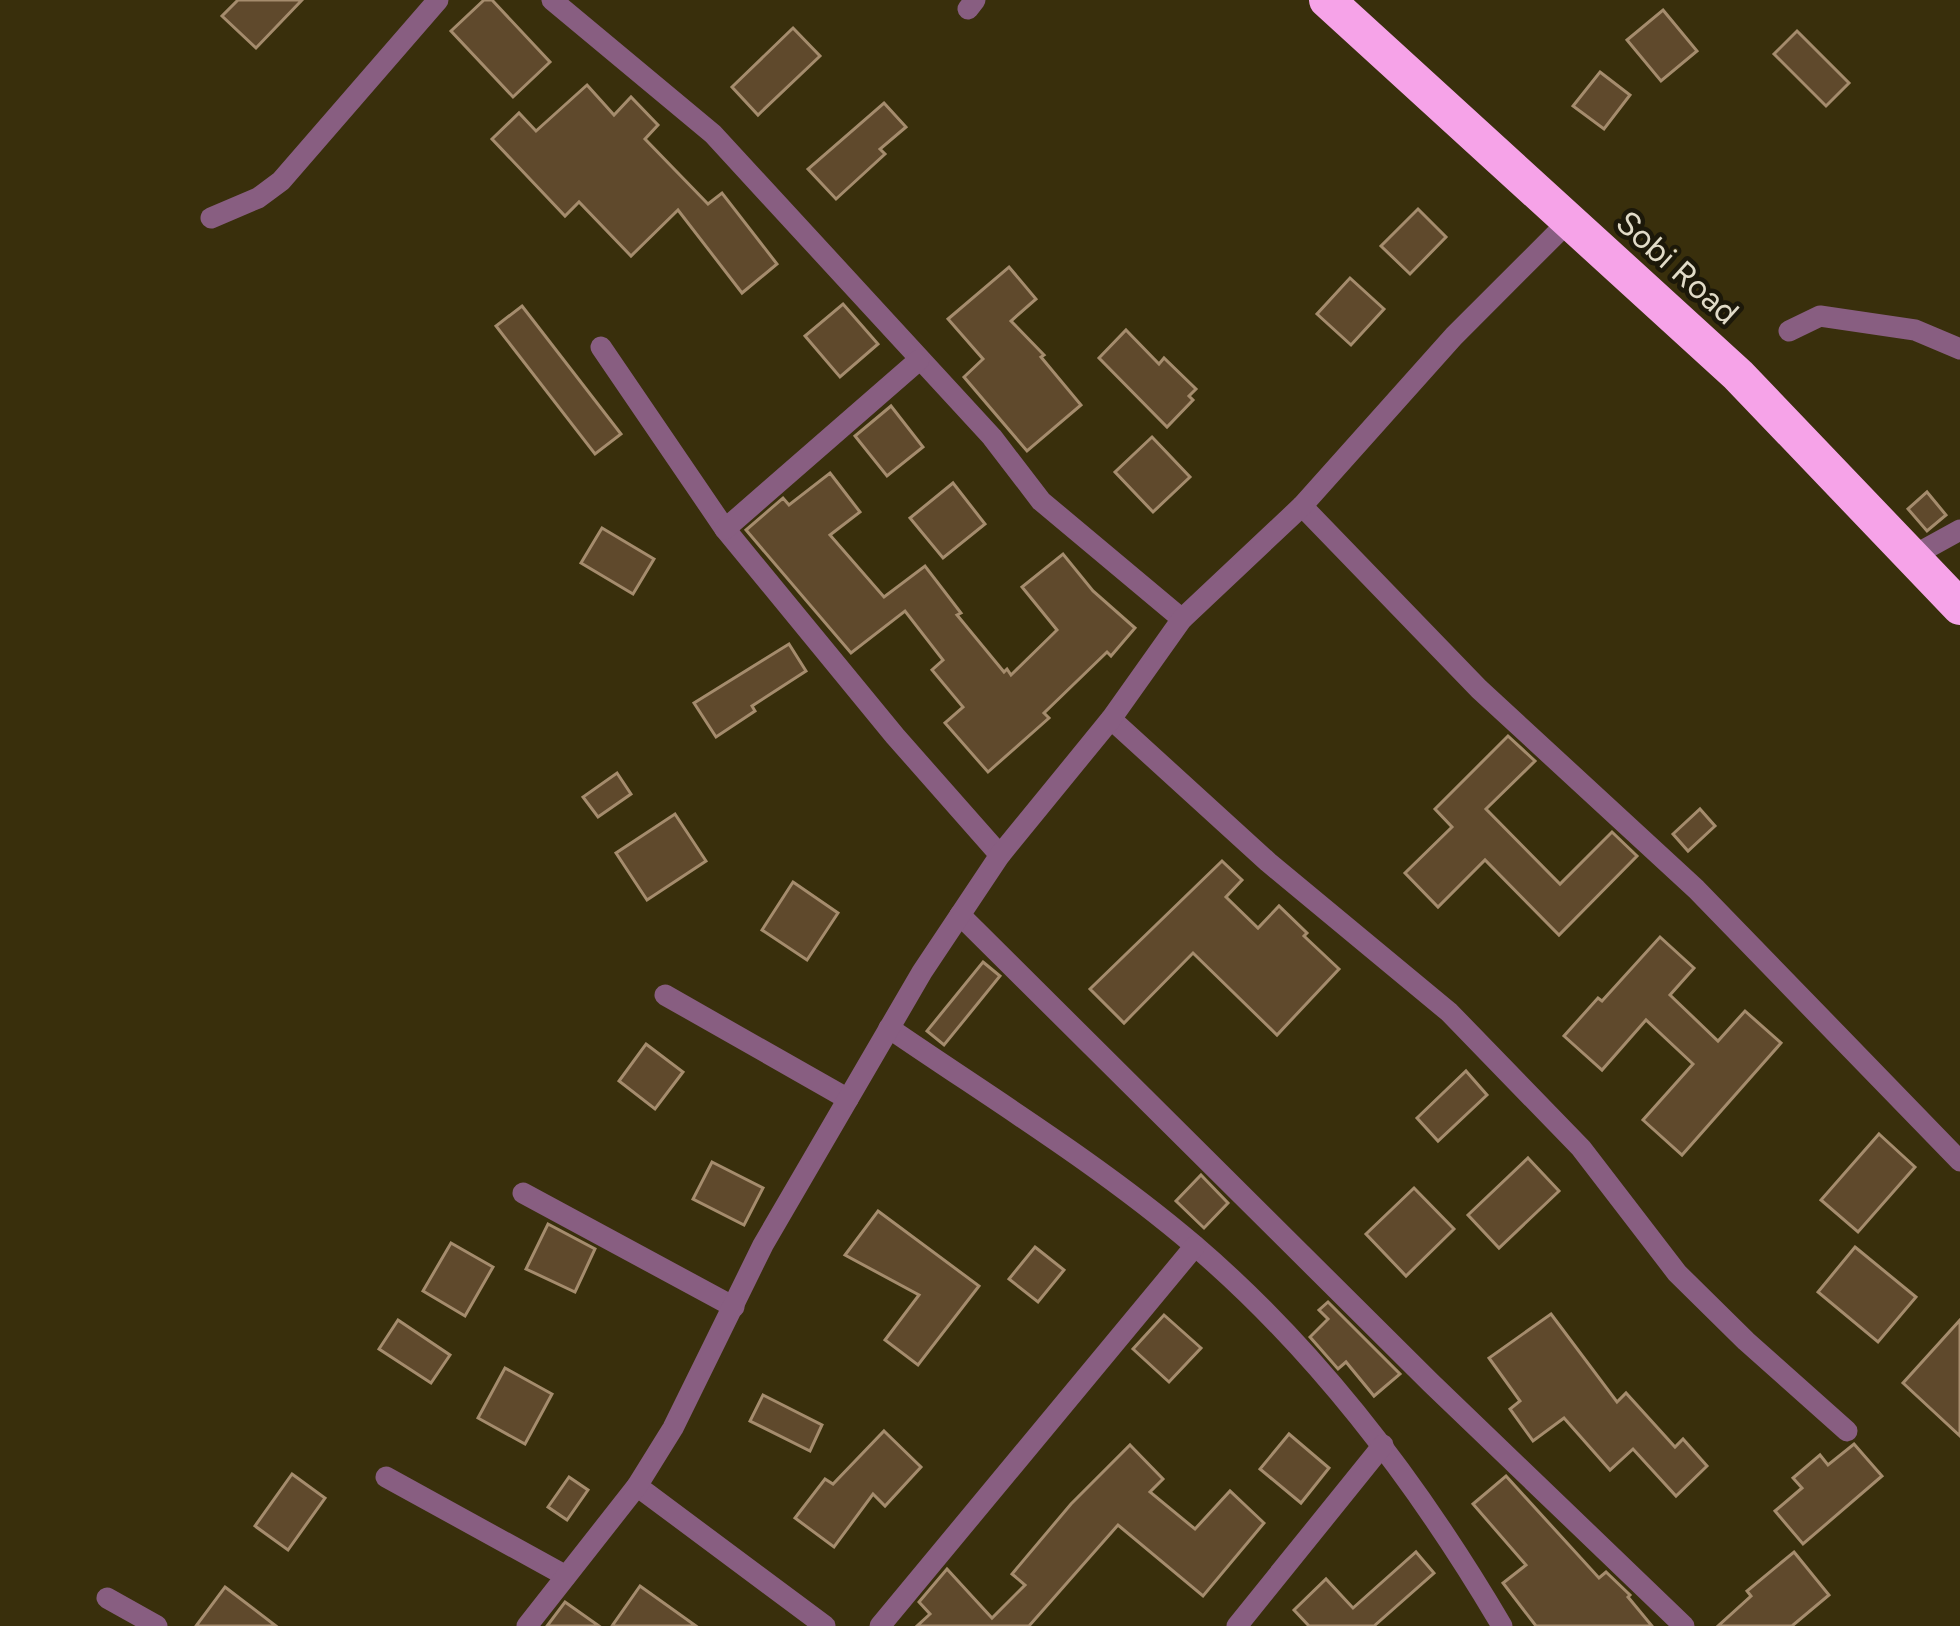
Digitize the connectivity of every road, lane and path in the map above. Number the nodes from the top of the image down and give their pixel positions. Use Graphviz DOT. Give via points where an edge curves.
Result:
graph roads {
  1 [pos="438,0"];
  2 [pos="552,0"];
  3 [pos="1344,5"];
  4 [pos="211,218"];
  5 [pos="1569,221"];
  6 [pos="1790,331"];
  7 [pos="602,347"];
  8 [pos="1960,349"];
  9 [pos="919,360"];
  10 [pos="1302,506"];
  11 [pos="725,529"];
  12 [pos="1960,530"];
  13 [pos="1911,557"];
  14 [pos="1960,608"];
  15 [pos="1182,619"];
  16 [pos="1111,718"];
  17 [pos="1000,855"];
  18 [pos="960,915"];
  19 [pos="665,995"];
  20 [pos="889,1028"];
  21 [pos="848,1099"];
  22 [pos="1960,1161"];
  23 [pos="523,1193"];
  24 [pos="1195,1246"];
  25 [pos="734,1307"];
  26 [pos="1847,1432"];
  27 [pos="1383,1445"];
  28 [pos="386,1477"];
  29 [pos="637,1486"];
  30 [pos="566,1576"];
  31 [pos="107,1598"];
  32 [pos="157,1626"];
  33 [pos="527,1626"];
  34 [pos="825,1626"];
  35 [pos="880,1626"];
  36 [pos="1238,1626"];
  37 [pos="1502,1626"];
  38 [pos="1684,1626"];
  1 -- 4 [label="street" via="281,181"];
  2 -- 9 [label="street" via="713,134"];
  3 -- 5 [label="highway, Sobi Road"];
  5 -- 10 [label="street"];
  5 -- 13 [label="highway, Sobi Road" via="1738,375"];
  6 -- 8 [label="street" via="1820,316 1915,330"];
  7 -- 11 [label="street"];
  9 -- 11 [label="street"];
  9 -- 15 [label="street" via="1040,502"];
  10 -- 15 [label="street"];
  10 -- 22 [label="street" via="1479,689 1696,889"];
  11 -- 17 [label="street"];
  12 -- 13 [label="street"];
  13 -- 14 [label="highway, Sobi Road"];
  15 -- 16 [label="street"];
  16 -- 17 [label="street"];
  16 -- 26 [label="street" via="1449,1012 1581,1148 1677,1273"];
  17 -- 18 [label="street"];
  18 -- 20 [label="street"];
  18 -- 38 [label="street"];
  19 -- 21 [label="street"];
  20 -- 21 [label="street"];
  20 -- 24 [label="street"];
  21 -- 25 [label="street"];
  23 -- 25 [label="street"];
  24 -- 27 [label="street" via="1291,1338"];
  24 -- 35 [label="street"];
  25 -- 29 [label="street"];
  27 -- 36 [label="street"];
  27 -- 37 [label="street"];
  28 -- 30 [label="street"];
  29 -- 30 [label="street"];
  29 -- 34 [label="street"];
  30 -- 33 [label="street"];
  31 -- 32 [label="street"];
}
